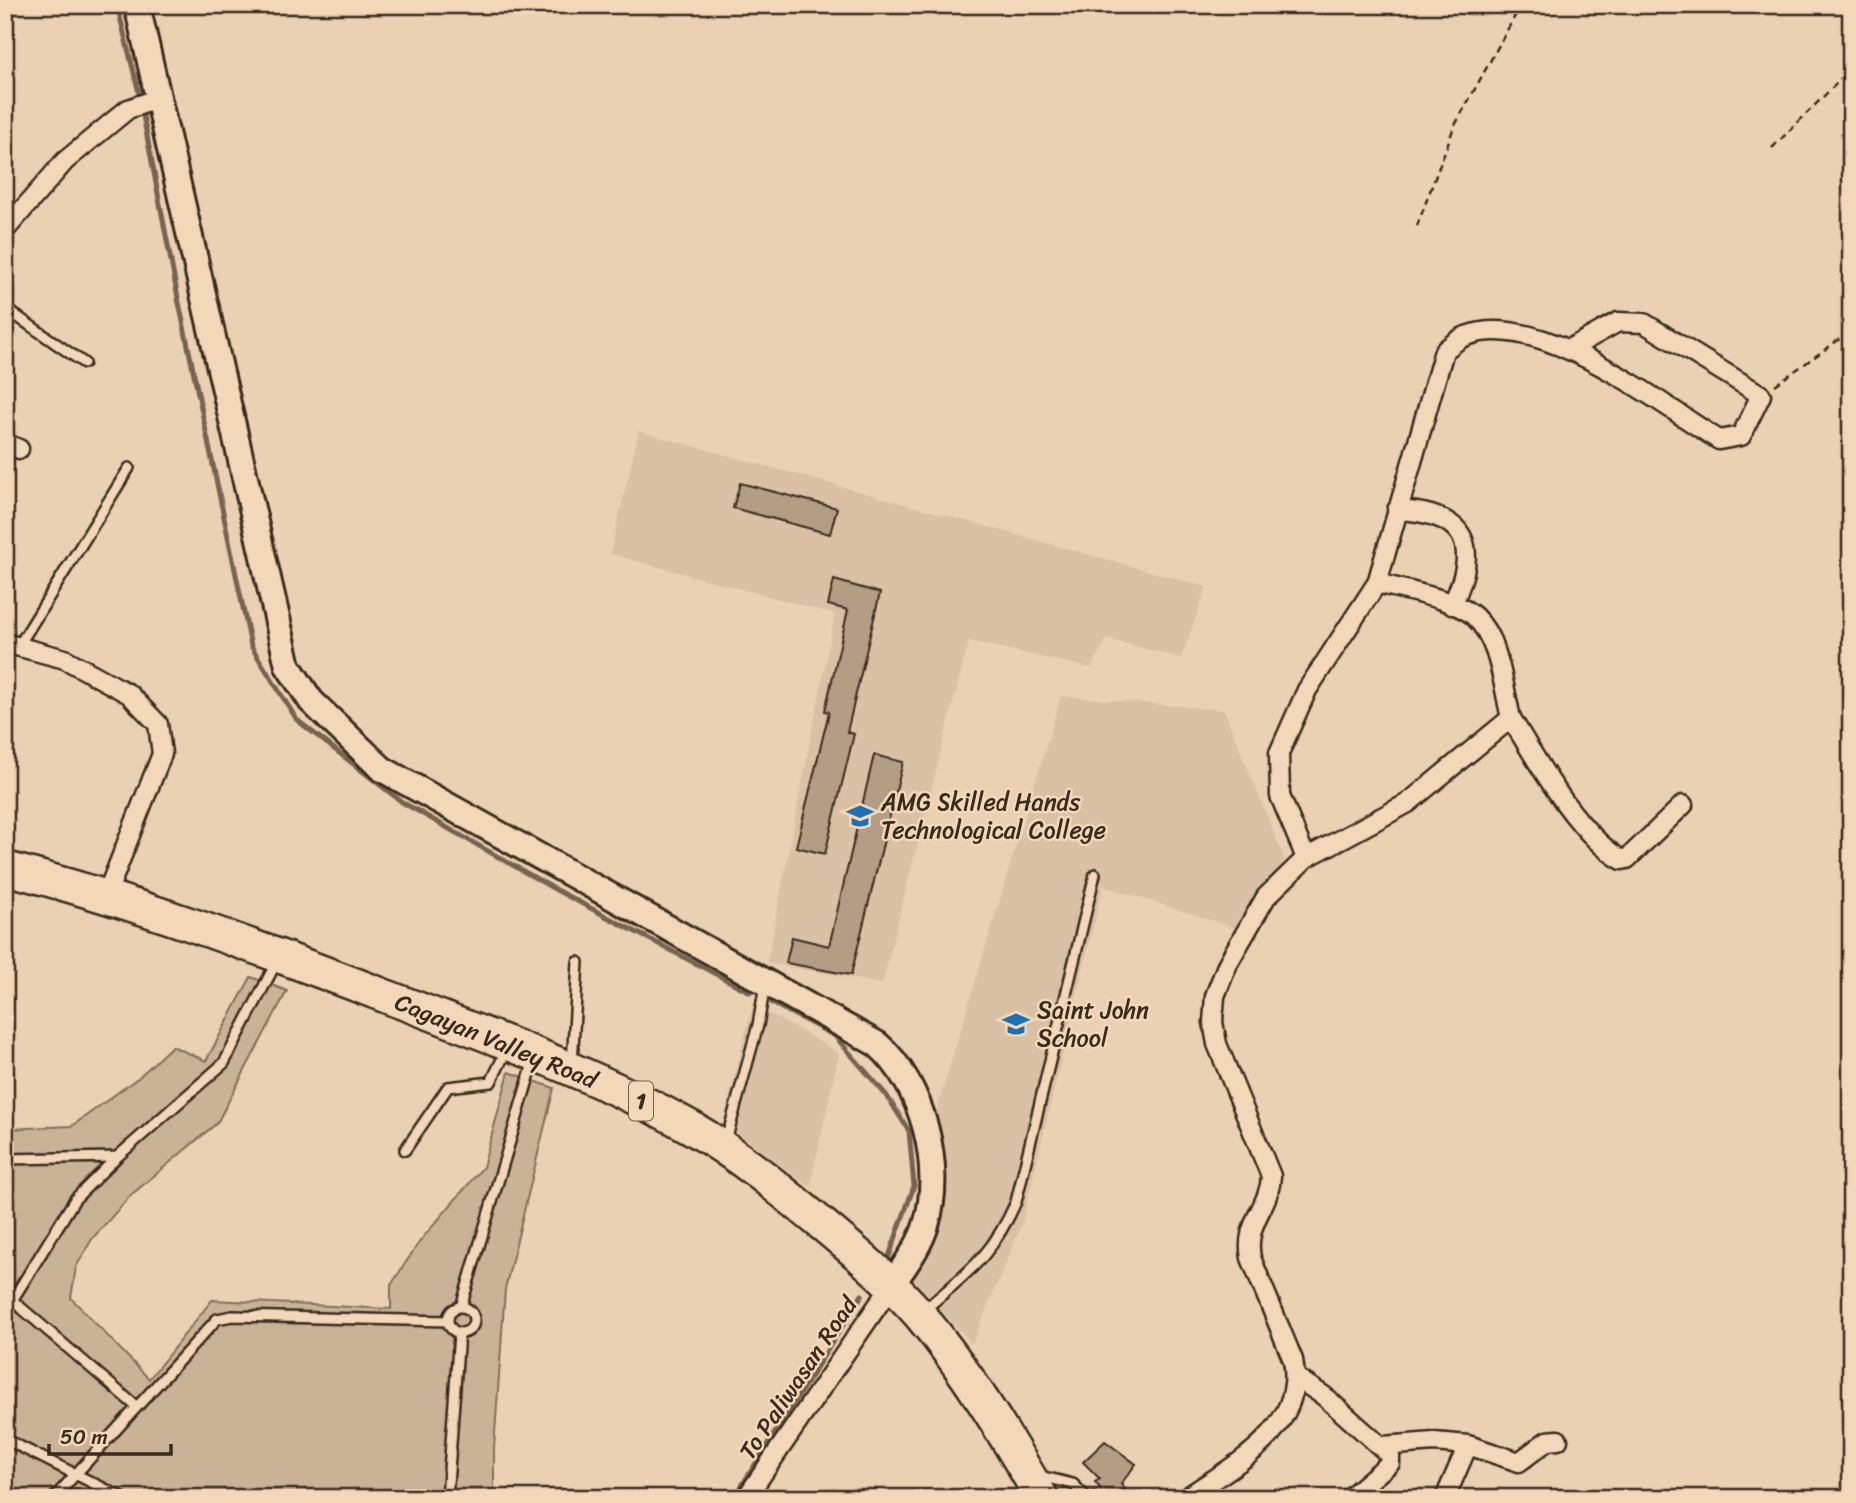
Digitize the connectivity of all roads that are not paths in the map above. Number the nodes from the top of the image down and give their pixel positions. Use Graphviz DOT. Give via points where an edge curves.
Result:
graph roads {
  1 [pos="137,5"];
  2 [pos="157,99"];
  3 [pos="5,230"];
  4 [pos="5,308"];
  5 [pos="1571,348"];
  6 [pos="84,363"];
  7 [pos="129,468"];
  8 [pos="1397,510"];
  9 [pos="1377,583"];
  10 [pos="1452,605"];
  11 [pos="11,645"];
  12 [pos="1511,718"];
  13 [pos="1683,804"];
  14 [pos="1306,858"];
  15 [pos="5,869"];
  16 [pos="1095,874"];
  17 [pos="106,896"];
  18 [pos="280,956"];
  19 [pos="578,962"];
  20 [pos="765,982"];
  21 [pos="523,1050"];
  22 [pos="571,1070"];
  23 [pos="405,1150"];
  24 [pos="724,1150"];
  25 [pos="117,1157"];
  26 [pos="5,1159"];
  27 [pos="891,1286"];
  28 [pos="12,1300"];
  29 [pos="461,1307"];
  30 [pos="5,1312"];
  31 [pos="919,1314"];
  32 [pos="448,1321"];
  33 [pos="459,1333"];
  34 [pos="1297,1378"];
  35 [pos="137,1407"];
  36 [pos="5,1439"];
  37 [pos="1558,1440"];
  38 [pos="1468,1445"];
  39 [pos="1382,1446"];
  40 [pos="75,1473"];
  41 [pos="1035,1485"];
  42 [pos="1085,1496"];
  43 [pos="54,1498"];
  44 [pos="123,1498"];
  45 [pos="447,1498"];
  46 [pos="746,1498"];
  47 [pos="1186,1498"];
  48 [pos="1349,1498"];
  49 [pos="1445,1498"];
  1 -- 2 [label="street"];
  2 -- 3 [label="street" via="128,109 65,160"];
  2 -- 20 [label="street" via="275,619 288,666 311,701 383,769"];
  4 -- 6 [label="lane"];
  5 -- 5 [label="street" via="1618,322 1644,323 1761,395 1741,436 1719,440"];
  5 -- 8 [label="street" via="1517,332 1488,331 1465,336 1444,351"];
  7 -- 11 [label="lane"];
  8 -- 9 [label="street"];
  8 -- 10 [label="street" via="1438,516 1459,533 1468,564"];
  9 -- 10 [label="street"];
  9 -- 14 [label="street" via="1307,690 1279,752 1280,796"];
  10 -- 12 [label="street" via="1474,616 1488,637"];
  11 -- 17 [label="street" via="65,659 129,694 158,724 162,754"];
  12 -- 13 [label="street" via="1544,774 1622,860"];
  12 -- 14 [label="street" via="1408,803"];
  14 -- 34 [label="street" via="1266,897 1228,963 1215,996 1213,1022 1217,1044 1271,1176 1270,1190 1254,1217 1248,1242"];
  15 -- 17 [label="highway, Cagayan Valley Road / 1"];
  16 -- 31 [label="lane" via="1016,1202 985,1258"];
  17 -- 18 [label="highway, Cagayan Valley Road / 1"];
  18 -- 21 [label="highway, Cagayan Valley Road / 1"];
  18 -- 25 [label="lane" via="224,1063"];
  19 -- 22 [label="lane"];
  20 -- 24 [label="lane"];
  20 -- 27 [label="street" via="877,1045 898,1065 913,1091 930,1157 927,1222 920,1243"];
  21 -- 22 [label="highway, Cagayan Valley Road / 1"];
  21 -- 23 [label="lane" via="491,1082 449,1087"];
  21 -- 29 [label="lane"];
  22 -- 24 [label="highway, Cagayan Valley Road / 1" via="620,1090"];
  24 -- 27 [label="highway, Cagayan Valley Road / 1" via="789,1196"];
  25 -- 26 [label="lane"];
  25 -- 28 [label="lane" via="75,1199"];
  27 -- 31 [label="highway, Cagayan Valley Road / 1"];
  27 -- 46 [label="street, To Paliwasan Road"];
  28 -- 30 [label="lane"];
  28 -- 35 [label="lane"];
  29 -- 32 [label="lane" via="448,1315"];
  29 -- 33 [label="lane" via="474,1315 474,1326 466,1334"];
  31 -- 41 [label="highway, Cagayan Valley Road / 1" via="978,1394"];
  32 -- 33 [label="lane" via="447,1326"];
  32 -- 35 [label="lane" via="217,1319"];
  33 -- 45 [label="lane"];
  34 -- 39 [label="street"];
  34 -- 47 [label="street" via="1293,1399 1271,1435"];
  35 -- 40 [label="lane"];
  36 -- 40 [label="lane"];
  37 -- 38 [label="street" via="1547,1441 1519,1462"];
  38 -- 39 [label="street"];
  38 -- 49 [label="street"];
  39 -- 48 [label="street" via="1390,1463"];
  40 -- 43 [label="lane"];
  40 -- 44 [label="lane"];
  41 -- 42 [label="lane" via="1073,1484"];
}
